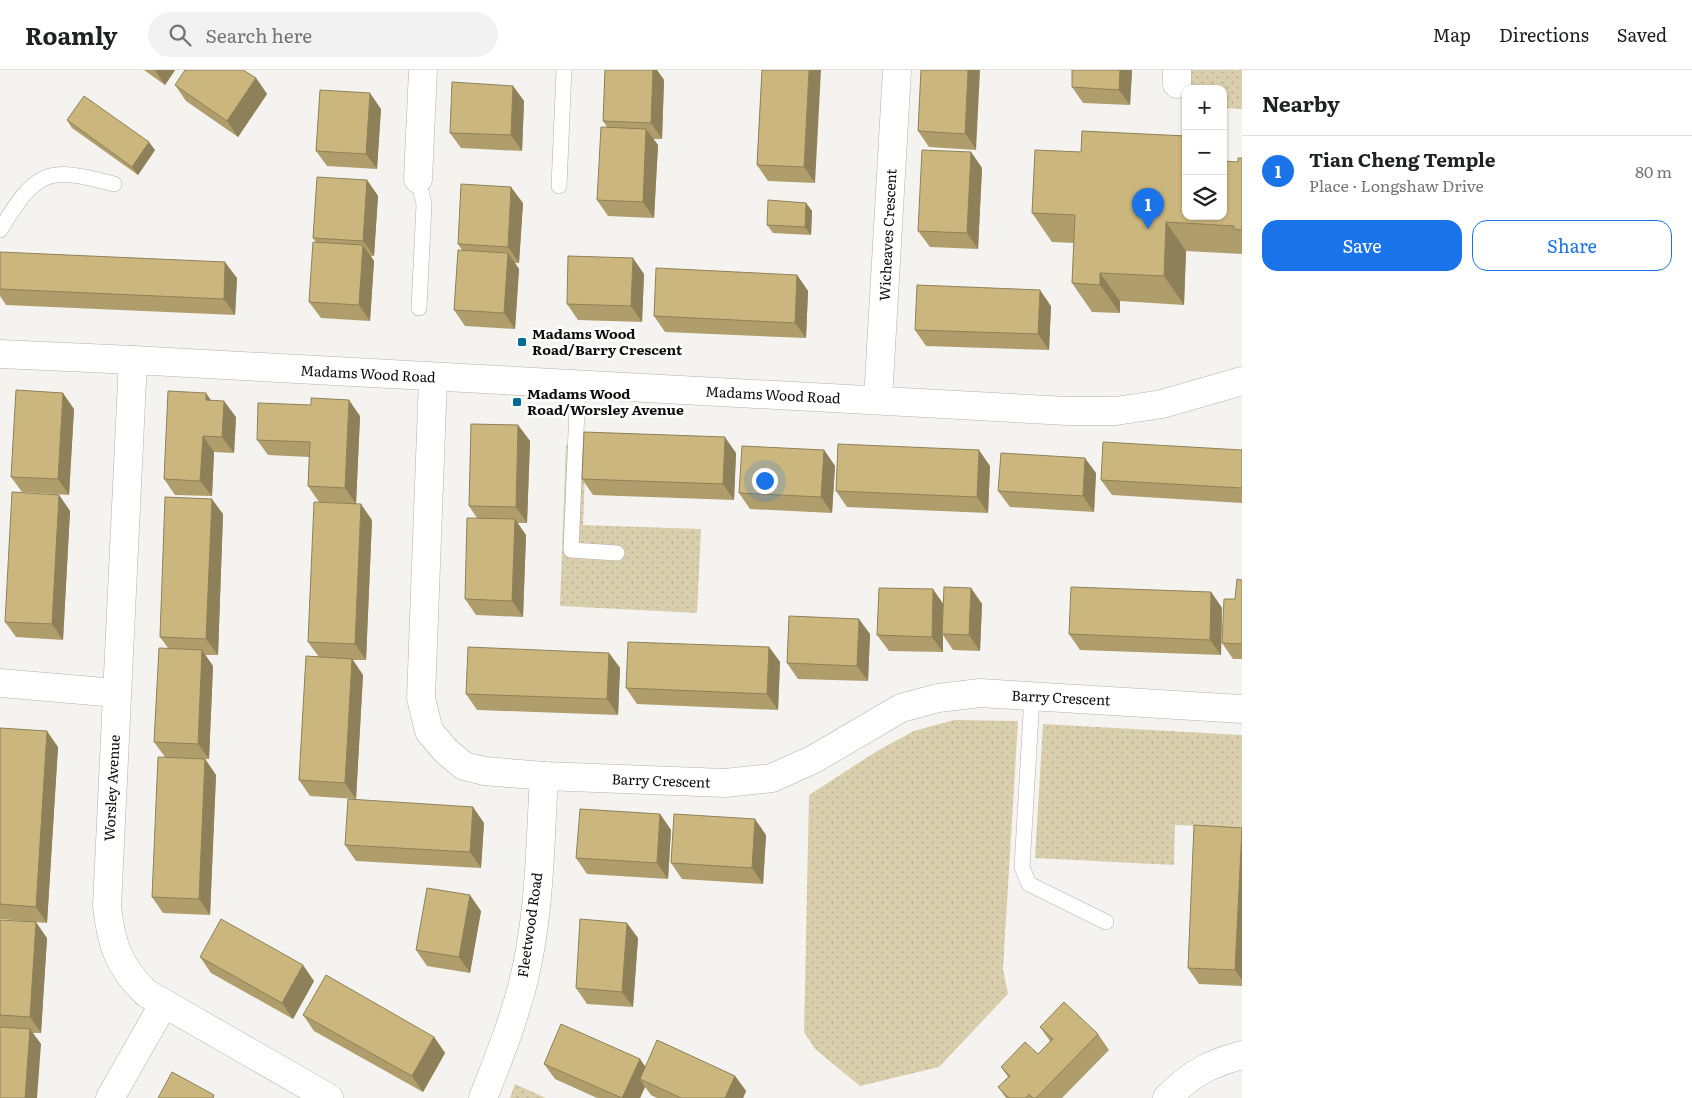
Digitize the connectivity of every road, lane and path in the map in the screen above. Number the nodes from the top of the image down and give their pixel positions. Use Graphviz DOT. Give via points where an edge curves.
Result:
graph roads {
  1 [pos="424,70"];
  2 [pos="564,70"];
  3 [pos="897,70"];
  4 [pos="418,179"];
  5 [pos="114,184"];
  6 [pos="559,186"];
  7 [pos="0,230"];
  8 [pos="420,308"];
  9 [pos="0,354"];
  10 [pos="133,360"];
  11 [pos="433,378"];
  12 [pos="1242,381"];
  13 [pos="578,385"];
  14 [pos="878,400"];
  15 [pos="617,553"];
  16 [pos="0,683"];
  17 [pos="116,692"];
  18 [pos="1032,697"];
  19 [pos="1242,709"];
  20 [pos="544,776"];
  21 [pos="1106,922"];
  22 [pos="163,1005"];
  23 [pos="1242,1055"];
  24 [pos="110,1098"];
  25 [pos="329,1098"];
  26 [pos="483,1098"];
  27 [pos="1168,1098"];
  1 -- 4 [label="street"];
  2 -- 6 [label="lane"];
  3 -- 14 [label="street, Wicheaves Crescent"];
  4 -- 8 [label="lane" via="424,204"];
  5 -- 7 [label="lane" via="73,174 43,177 21,196"];
  9 -- 10 [label="street, Madams Wood Road"];
  10 -- 11 [label="street, Madams Wood Road"];
  10 -- 17 [label="street, Worsley Avenue"];
  11 -- 13 [label="street, Madams Wood Road"];
  11 -- 20 [label="street, Barry Crescent" via="421,698 429,731 464,766"];
  12 -- 14 [label="street, Madams Wood Road" via="1162,404 1116,410 1067,411"];
  13 -- 14 [label="street, Madams Wood Road"];
  13 -- 15 [label="lane" via="571,550"];
  16 -- 17 [label="street"];
  17 -- 22 [label="street, Worsley Avenue" via="106,906 109,931 116,955 131,979"];
  18 -- 19 [label="street, Barry Crescent"];
  18 -- 20 [label="street, Barry Crescent" via="980,693 938,698 901,708 814,760 772,778 725,784"];
  18 -- 21 [label="lane" via="1022,867 1029,884"];
  20 -- 26 [label="street, Fleetwood Road" via="532,937 523,982 506,1038"];
  22 -- 24 [label="street"];
  22 -- 25 [label="street, Worsley Avenue"];
  23 -- 27 [label="street" via="1214,1062 1184,1082"];
}
